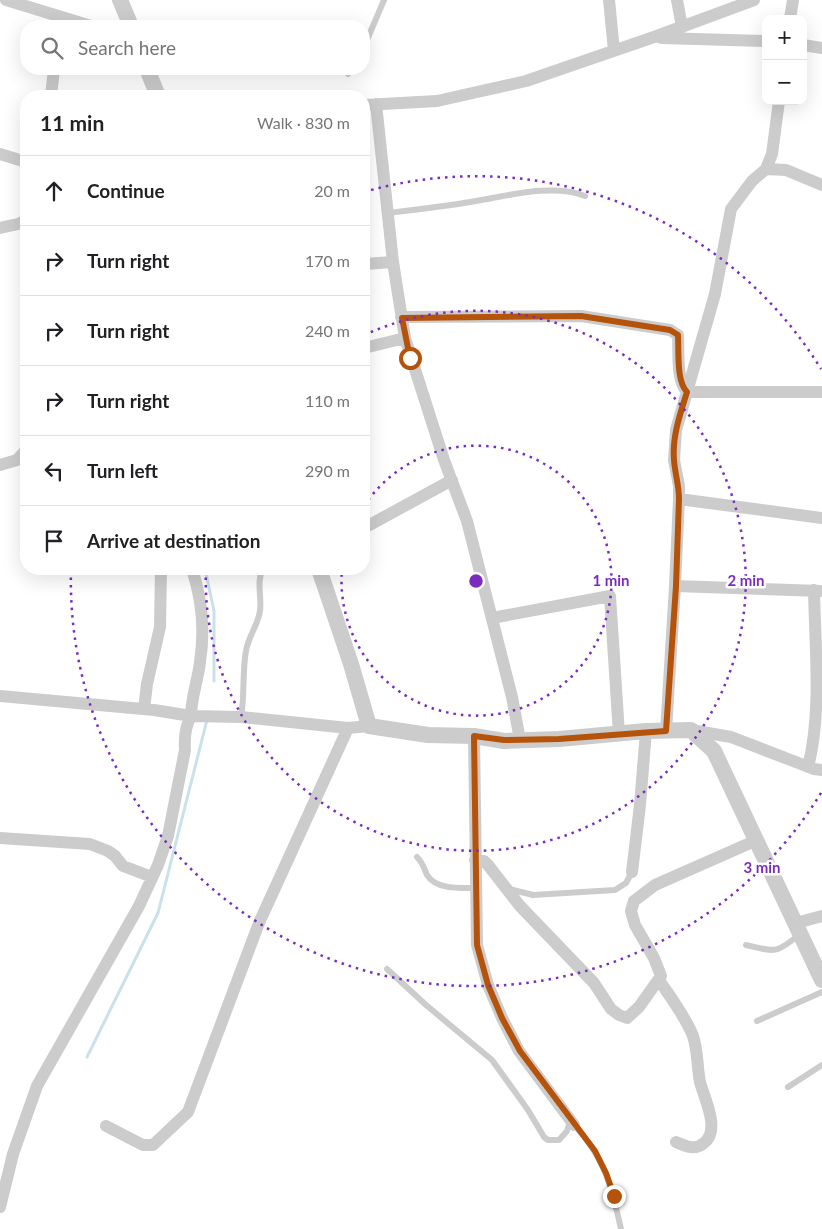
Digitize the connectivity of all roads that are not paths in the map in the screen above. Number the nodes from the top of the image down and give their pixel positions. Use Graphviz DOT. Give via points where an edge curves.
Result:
graph roads {
  1 [pos="6,0"];
  2 [pos="120,0"];
  3 [pos="384,0"];
  4 [pos="609,0"];
  5 [pos="677,0"];
  6 [pos="754,0"];
  7 [pos="793,0"];
  8 [pos="791,15"];
  9 [pos="54,20"];
  10 [pos="128,20"];
  11 [pos="682,27"];
  12 [pos="370,33"];
  13 [pos="654,37"];
  14 [pos="762,41"];
  15 [pos="807,46"];
  16 [pos="822,48"];
  17 [pos="614,51"];
  18 [pos="53,75"];
  19 [pos="149,75"];
  20 [pos="52,90"];
  21 [pos="156,90"];
  22 [pos="370,104"];
  23 [pos="778,105"];
  24 [pos="0,154"];
  25 [pos="20,160"];
  26 [pos="766,169"];
  27 [pos="822,185"];
  28 [pos="585,196"];
  29 [pos="388,213"];
  30 [pos="20,223"];
  31 [pos="0,228"];
  32 [pos="393,262"];
  33 [pos="370,264"];
  34 [pos="402,318"];
  35 [pos="405,338"];
  36 [pos="370,347"];
  37 [pos="687,392"];
  38 [pos="822,392"];
  39 [pos="20,457"];
  40 [pos="0,465"];
  41 [pos="452,480"];
  42 [pos="679,499"];
  43 [pos="822,518"];
  44 [pos="370,525"];
  45 [pos="161,575"];
  46 [pos="194,575"];
  47 [pos="261,575"];
  48 [pos="321,575"];
  49 [pos="676,586"];
  50 [pos="818,591"];
  51 [pos="492,618"];
  52 [pos="0,696"];
  53 [pos="144,709"];
  54 [pos="191,716"];
  55 [pos="241,717"];
  56 [pos="369,726"];
  57 [pos="348,728"];
  58 [pos="691,730"];
  59 [pos="646,731"];
  60 [pos="666,731"];
  61 [pos="619,734"];
  62 [pos="474,736"];
  63 [pos="520,740"];
  64 [pos="808,768"];
  65 [pos="822,770"];
  66 [pos="0,838"];
  67 [pos="757,840"];
  68 [pos="417,858"];
  69 [pos="476,860"];
  70 [pos="632,872"];
  71 [pos="152,877"];
  72 [pos="476,888"];
  73 [pos="506,888"];
  74 [pos="822,916"];
  75 [pos="798,929"];
  76 [pos="746,945"];
  77 [pos="387,969"];
  78 [pos="659,980"];
  79 [pos="822,982"];
  80 [pos="757,1021"];
  81 [pos="822,1065"];
  82 [pos="788,1087"];
  83 [pos="572,1122"];
  84 [pos="106,1126"];
  85 [pos="676,1142"];
  86 [pos="0,1207"];
  87 [pos="621,1229"];
  1 -- 9 [label="street"];
  2 -- 10 [label="street"];
  3 -- 12 [label="lane"];
  4 -- 17 [label="street"];
  5 -- 11 [label="street"];
  6 -- 11 [label="street"];
  7 -- 8 [label="street"];
  11 -- 13 [label="street"];
  13 -- 14 [label="street"];
  13 -- 17 [label="street"];
  15 -- 16 [label="street"];
  17 -- 22 [label="street" via="526,81 437,101"];
  18 -- 20 [label="street"];
  19 -- 21 [label="street"];
  22 -- 29 [label="street"];
  23 -- 26 [label="street" via="772,154"];
  24 -- 25 [label="street"];
  26 -- 27 [label="street" via="786,170"];
  26 -- 37 [label="street" via="752,181 731,210 715,294"];
  28 -- 29 [label="lane" via="572,191 507,194"];
  29 -- 32 [label="street"];
  30 -- 31 [label="street"];
  32 -- 33 [label="street"];
  32 -- 34 [label="street"];
  34 -- 35 [label="street"];
  34 -- 37 [label="street" via="581,316 670,330 678,335 680,378"];
  35 -- 36 [label="street"];
  35 -- 41 [label="street"];
  37 -- 38 [label="street"];
  37 -- 42 [label="street" via="676,430 674,460"];
  39 -- 40 [label="street"];
  41 -- 44 [label="street"];
  41 -- 51 [label="street" via="467,521"];
  42 -- 43 [label="street"];
  42 -- 49 [label="street"];
  45 -- 53 [label="street" via="160,627"];
  46 -- 54 [label="street" via="200,596 203,629"];
  47 -- 55 [label="lane" via="259,616 246,650"];
  48 -- 56 [label="street"];
  49 -- 50 [label="street"];
  49 -- 60 [label="street"];
  50 -- 64 [label="street" via="813,748"];
  51 -- 61 [label="street" via="610,596"];
  51 -- 63 [label="street"];
  52 -- 53 [label="street"];
  53 -- 54 [label="street"];
  54 -- 55 [label="street"];
  54 -- 71 [label="street" via="184,738 168,836"];
  55 -- 57 [label="street"];
  56 -- 57 [label="street"];
  56 -- 62 [label="street" via="428,735"];
  57 -- 84 [label="street" via="259,923 188,1112 153,1145 143,1145"];
  58 -- 60 [label="street"];
  58 -- 64 [label="street" via="731,737"];
  58 -- 67 [label="street" via="714,751"];
  59 -- 60 [label="street"];
  59 -- 61 [label="street"];
  59 -- 70 [label="street"];
  61 -- 63 [label="street"];
  62 -- 63 [label="street"];
  62 -- 69 [label="street"];
  64 -- 65 [label="street"];
  66 -- 71 [label="street" via="90,844 108,851 123,866"];
  67 -- 75 [label="street"];
  67 -- 78 [label="street" via="655,885 634,901 631,908 633,918 654,958 660,973"];
  68 -- 72 [label="lane" via="432,880 459,888"];
  69 -- 72 [label="street"];
  69 -- 73 [label="street" via="484,861"];
  70 -- 73 [label="lane" via="626,883 615,890 534,895"];
  71 -- 86 [label="street" via="139,906 37,1086 13,1154"];
  72 -- 83 [label="street" via="477,945 488,985 520,1051"];
  73 -- 78 [label="street" via="581,968 619,1015 627,1018 632,1014"];
  74 -- 75 [label="street"];
  75 -- 76 [label="lane" via="777,950"];
  75 -- 79 [label="street"];
  77 -- 83 [label="lane" via="492,1060 544,1137 559,1140"];
  78 -- 85 [label="street" via="693,1036 700,1082 710,1114 710,1134 701,1146 694,1148"];
  79 -- 80 [label="lane"];
  81 -- 82 [label="lane"];
  83 -- 87 [label="lane" via="589,1142 606,1173"];
}
